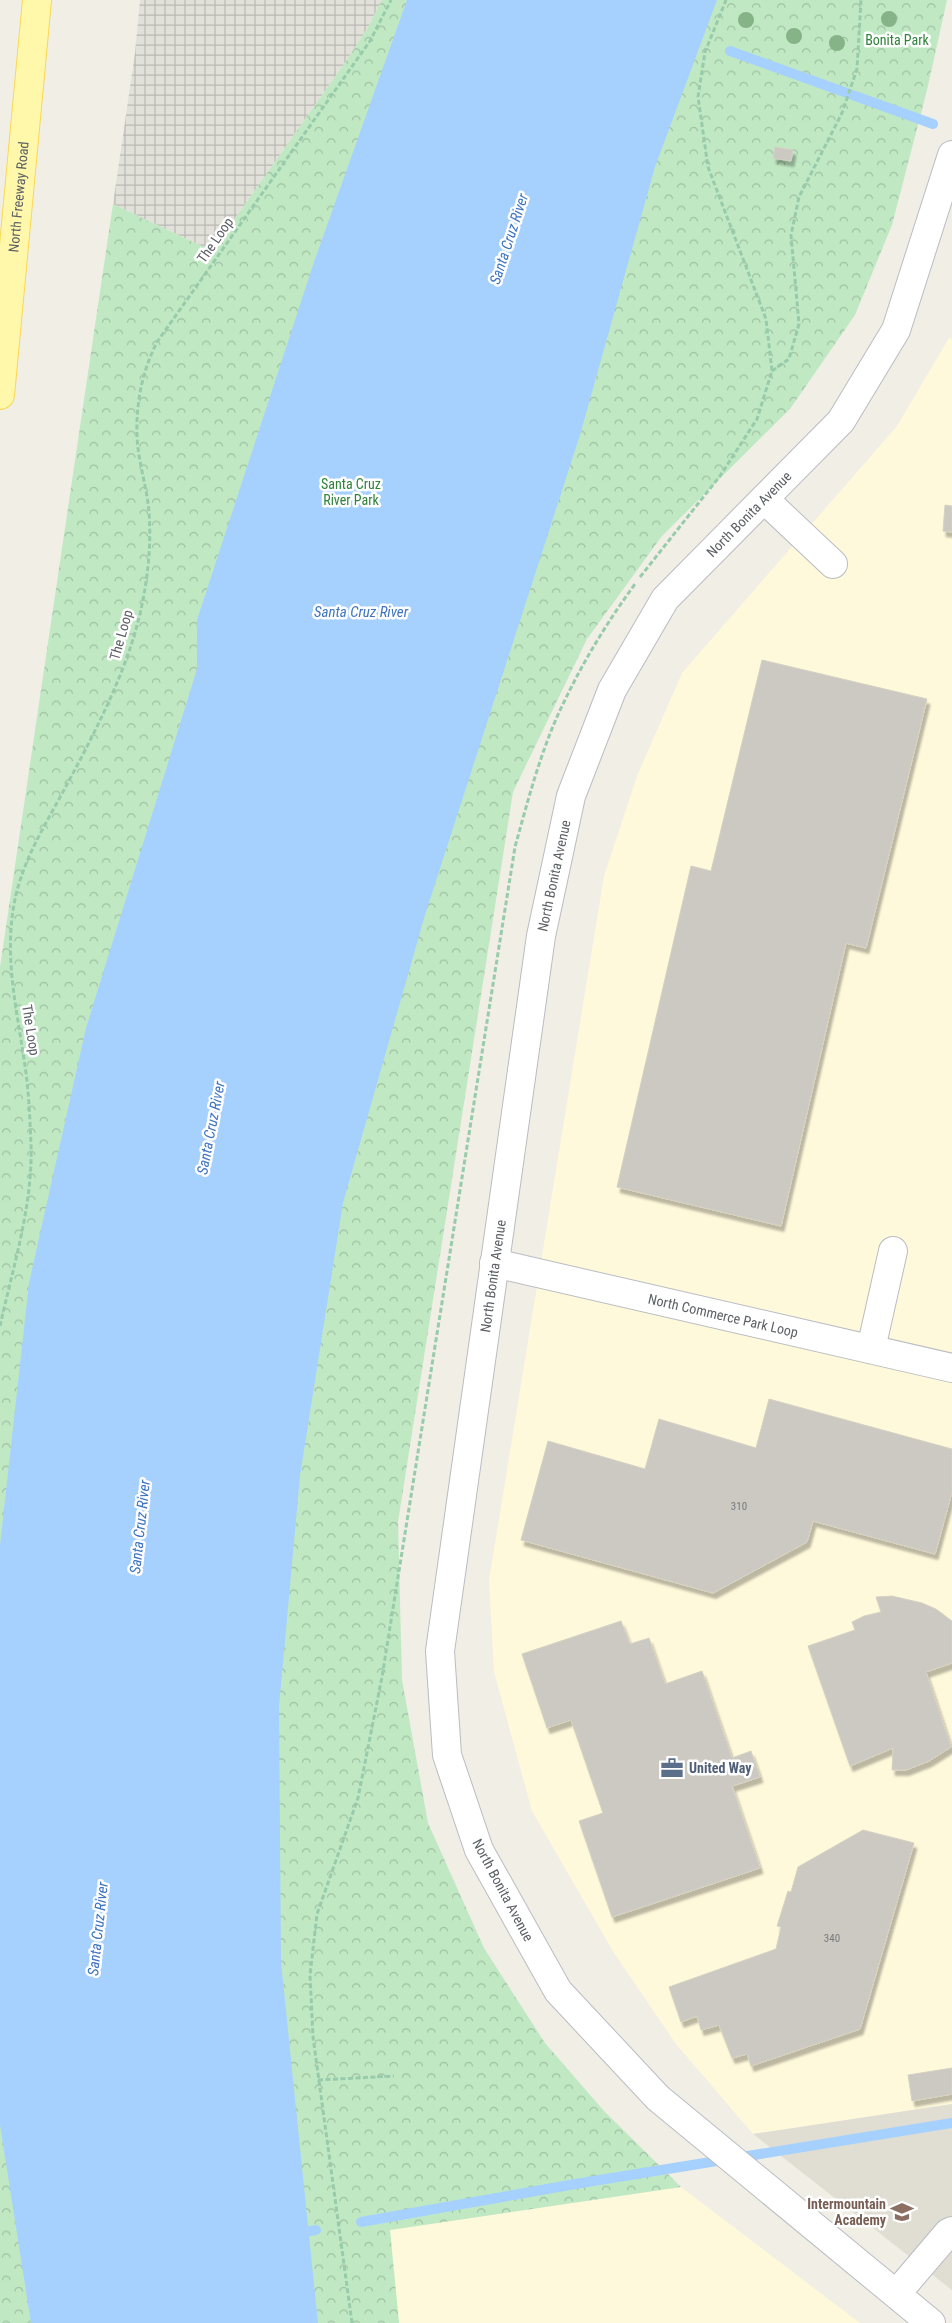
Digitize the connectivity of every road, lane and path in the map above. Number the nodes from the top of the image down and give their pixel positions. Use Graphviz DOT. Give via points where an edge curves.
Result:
graph roads {
  1 [pos="37,0"];
  2 [pos="391,0"];
  3 [pos="861,0"];
  4 [pos="952,155"];
  5 [pos="772,371"];
  6 [pos="0,395"];
  7 [pos="764,498"];
  8 [pos="833,564"];
  9 [pos="893,1250"];
  10 [pos="494,1263"];
  11 [pos="0,1326"];
  12 [pos="871,1349"];
  13 [pos="952,1368"];
  14 [pos="394,2076"];
  15 [pos="318,2080"];
  16 [pos="952,2231"];
  17 [pos="897,2293"];
  18 [pos="931,2323"];
  1 -- 6 [label="main road, North Freeway Road"];
  2 -- 11 [label="path, The Loop" via="370,41 157,342 140,382 137,438 149,512 150,554 144,597 125,663 107,706 25,865 16,894 11,928 11,967 26,1074 31,1146 28,1192"];
  3 -- 5 [label="path" via="857,69 842,114 799,197 791,236 799,324 790,358"];
  4 -- 7 [label="street, North Bonita Avenue" via="896,330 841,421"];
  7 -- 8 [label="street"];
  7 -- 10 [label="street, North Bonita Avenue" via="665,599 612,690 571,796 541,936"];
  9 -- 12 [label="street"];
  10 -- 12 [label="street, North Commerce Park Loop"];
  10 -- 17 [label="street, North Bonita Avenue" via="440,1651 447,1755 480,1850 558,1991 658,2098"];
  12 -- 13 [label="street, North Commerce Park Loop"];
  14 -- 15 [label="path"];
  16 -- 17 [label="street"];
  17 -- 18 [label="street, North Bonita Avenue"];
}
